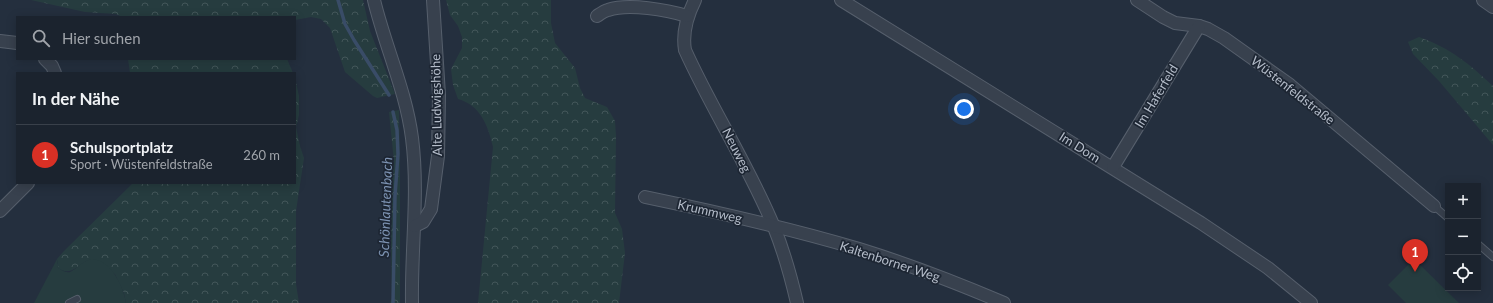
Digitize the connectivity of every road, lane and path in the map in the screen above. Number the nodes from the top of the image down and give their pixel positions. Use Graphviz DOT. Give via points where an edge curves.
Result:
graph roads {
  1 [pos="374,0"];
  2 [pos="432,0"];
  3 [pos="694,0"];
  4 [pos="841,0"];
  5 [pos="1137,0"];
  6 [pos="1483,0"];
  7 [pos="1493,7"];
  8 [pos="597,16"];
  9 [pos="687,16"];
  10 [pos="1199,26"];
  11 [pos="0,41"];
  12 [pos="16,42"];
  13 [pos="46,60"];
  14 [pos="55,72"];
  15 [pos="1113,167"];
  16 [pos="27,184"];
  17 [pos="646,197"];
  18 [pos="1434,206"];
  19 [pos="0,211"];
  20 [pos="1445,215"];
  21 [pos="415,226"];
  22 [pos="774,226"];
  23 [pos="1481,247"];
  24 [pos="1493,257"];
  25 [pos="77,299"];
  26 [pos="69,303"];
  27 [pos="412,303"];
  28 [pos="797,303"];
  29 [pos="1004,303"];
  30 [pos="1311,303"];
  1 -- 21 [label="street" via="404,100 412,138 416,190"];
  2 -- 21 [label="street, Alte Ludwigshöhe" via="439,94 438,156 431,209 423,222"];
  3 -- 9 [label="street, Neuweg"];
  4 -- 15 [label="street, Im Dom"];
  5 -- 10 [label="street, Wüstenfeldstraße" via="1175,23"];
  6 -- 7 [label="street"];
  8 -- 9 [label="street" via="608,10 621,8 656,9"];
  9 -- 22 [label="street, Neuweg" via="684,30 685,50"];
  10 -- 15 [label="street, Im Haferfeld"];
  10 -- 18 [label="street, Wüstenfeldstraße" via="1224,38 1290,85"];
  11 -- 12 [label="street"];
  13 -- 14 [label="street"];
  15 -- 30 [label="street, Im Dom" via="1240,248"];
  16 -- 19 [label="street"];
  17 -- 22 [label="street, Krummweg"];
  18 -- 20 [label="lane"];
  21 -- 27 [label="street"];
  22 -- 28 [label="street, Neuweg"];
  22 -- 29 [label="street, Kaltenborner Weg" via="897,261"];
  23 -- 24 [label="lane"];
  25 -- 26 [label="lane"];
}
